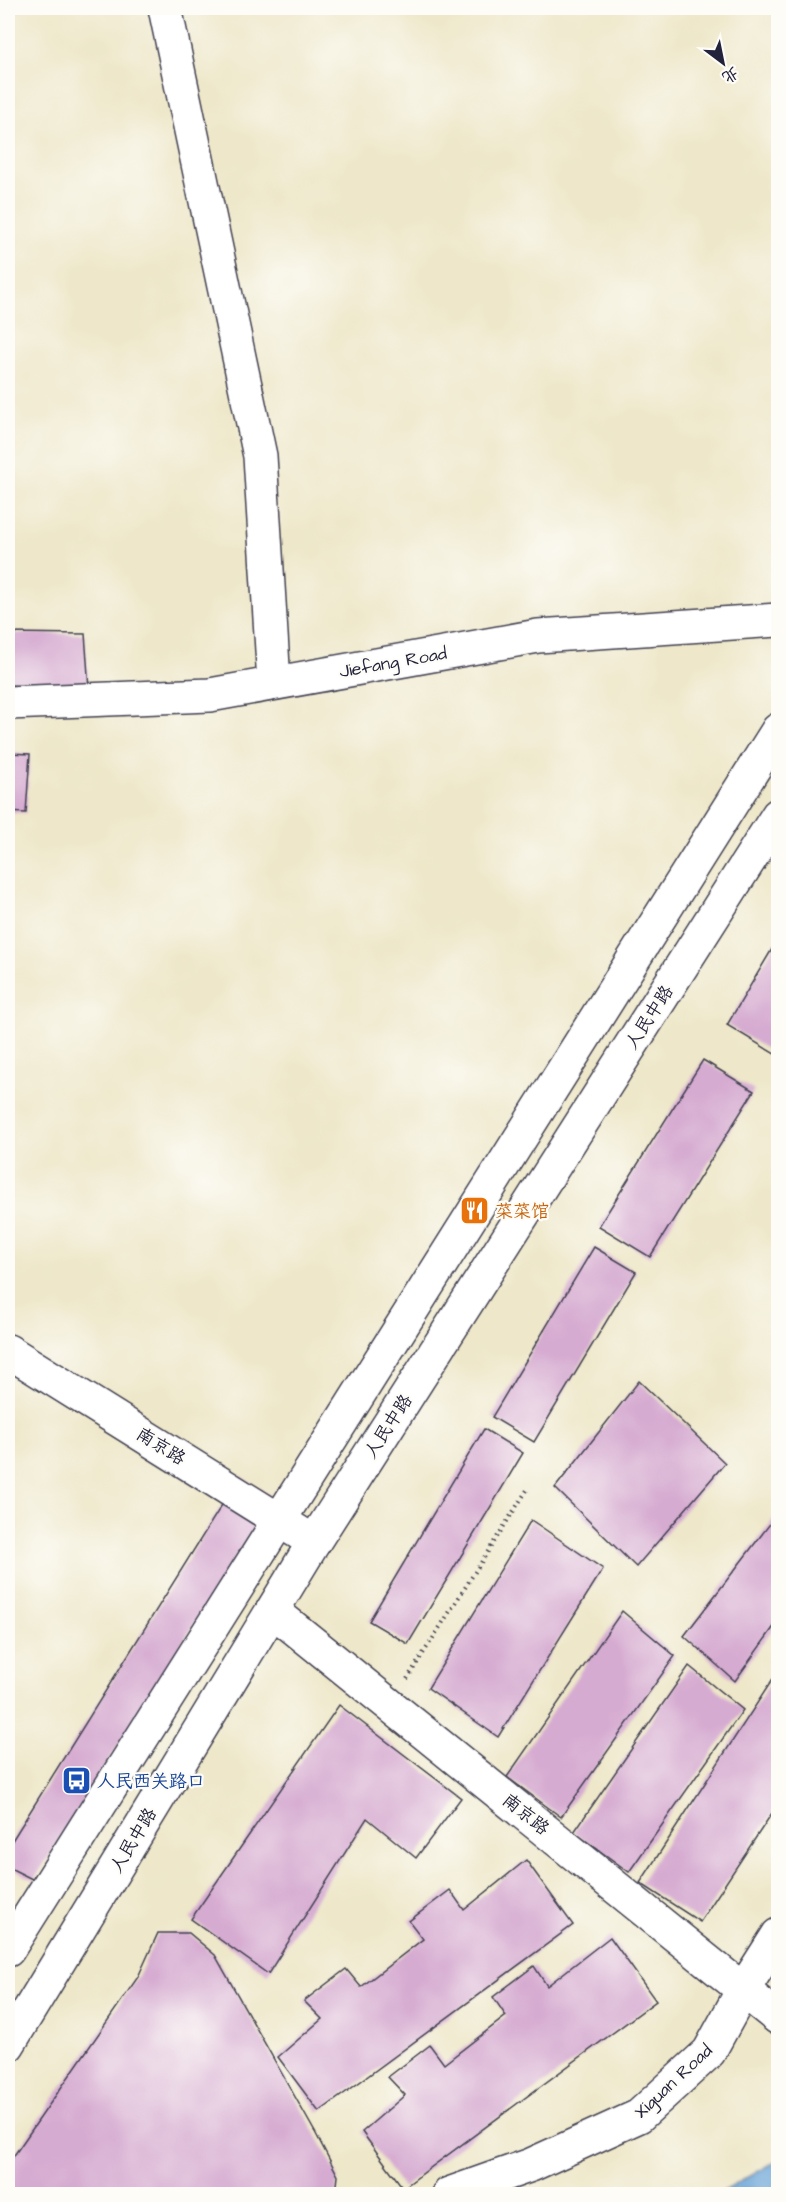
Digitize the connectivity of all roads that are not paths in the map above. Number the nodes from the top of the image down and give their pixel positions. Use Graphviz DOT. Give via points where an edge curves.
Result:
graph roads {
  1 [pos="165,8"];
  2 [pos="778,620"];
  3 [pos="274,683"];
  4 [pos="8,703"];
  5 [pos="778,730"];
  6 [pos="778,815"];
  7 [pos="8,1351"];
  8 [pos="278,1520"];
  9 [pos="314,1542"];
  10 [pos="273,1611"];
  11 [pos="778,1935"];
  12 [pos="8,1950"];
  13 [pos="743,1989"];
  14 [pos="778,2018"];
  15 [pos="8,2045"];
  16 [pos="450,2194"];
  1 -- 3 [label="street" via="260,456"];
  2 -- 3 [label="street, Jiefang Road" via="537,636"];
  3 -- 4 [label="street, Jiefang Road" via="210,696"];
  5 -- 8 [label="street"];
  6 -- 9 [label="street, 人民中路"];
  7 -- 8 [label="street, 南京路"];
  8 -- 9 [label="street, 南京路"];
  8 -- 12 [label="street"];
  9 -- 10 [label="street, 人民中路"];
  10 -- 13 [label="street, 南京路"];
  10 -- 15 [label="street, 人民中路"];
  11 -- 13 [label="street, Xiguan Road"];
  13 -- 14 [label="street, 南京路"];
  13 -- 16 [label="street, Xiguan Road" via="709,2052 639,2116 531,2165"];
}
